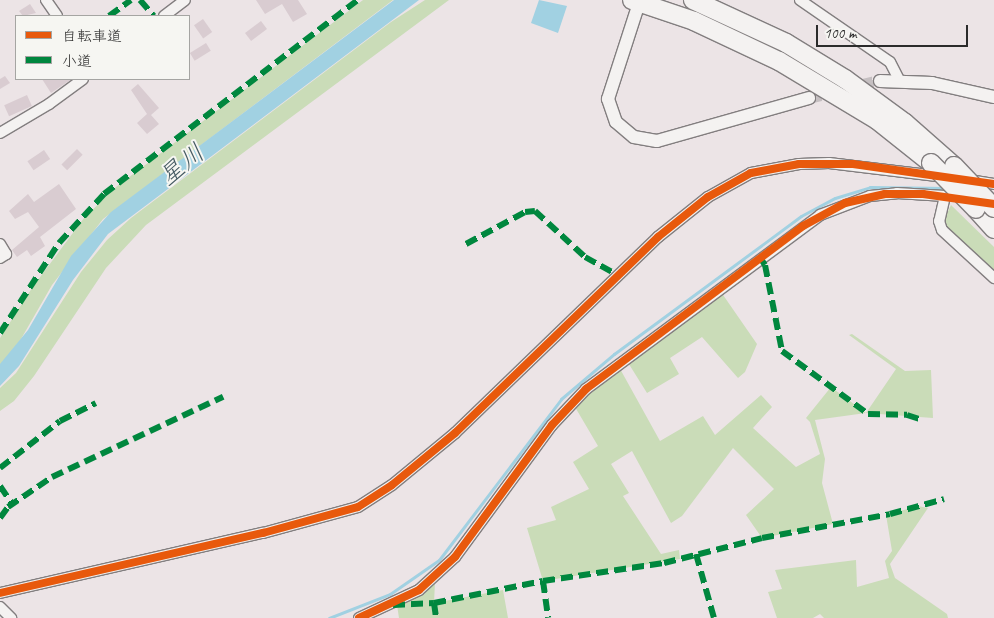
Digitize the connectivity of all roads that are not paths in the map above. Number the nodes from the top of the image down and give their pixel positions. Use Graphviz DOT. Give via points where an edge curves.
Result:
graph roads {
  1 [pos="46,0"];
  2 [pos="185,0"];
  3 [pos="693,0"];
  4 [pos="800,0"];
  5 [pos="638,1"];
  6 [pos="56,15"];
  7 [pos="165,15"];
  8 [pos="82,80"];
  9 [pos="899,80"];
  10 [pos="880,81"];
  11 [pos="994,97"];
  12 [pos="809,98"];
  13 [pos="0,133"];
  14 [pos="994,184"];
  15 [pos="994,208"];
  16 [pos="994,229"];
  17 [pos="0,244"];
  18 [pos="0,258"];
  19 [pos="994,278"];
  20 [pos="0,593"];
  21 [pos="0,607"];
  22 [pos="10,618"];
  23 [pos="361,618"];
  1 -- 6 [label="street"];
  2 -- 7 [label="street"];
  3 -- 15 [label="highway, bridge" via="786,43 845,79 905,123 954,166"];
  4 -- 9 [label="street" via="890,62"];
  5 -- 12 [label="street" via="608,99 616,122 634,137 657,141"];
  5 -- 16 [label="highway, bridge" via="694,21 786,65 877,120 931,163"];
  8 -- 13 [label="street" via="50,104"];
  9 -- 10 [label="street"];
  9 -- 11 [label="street" via="939,84"];
  14 -- 20 [label="street" via="845,164 799,164 751,173 708,197 658,238 455,433 392,485 358,507 300,524"];
  17 -- 18 [label="street" via="6,254"];
  19 -- 23 [label="street" via="942,230 939,221 944,196 878,194 845,203 820,215 586,389 552,425 455,557 419,590"];
  21 -- 22 [label="street"];
}
